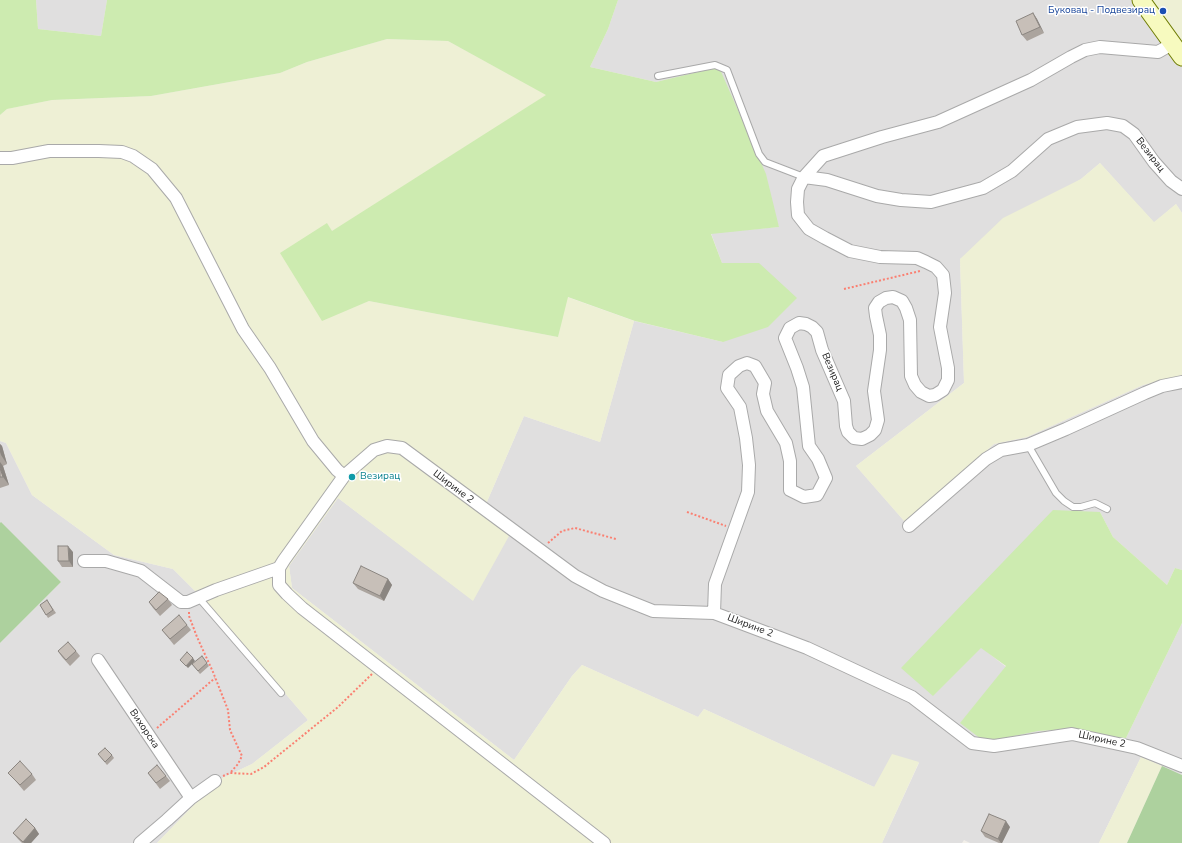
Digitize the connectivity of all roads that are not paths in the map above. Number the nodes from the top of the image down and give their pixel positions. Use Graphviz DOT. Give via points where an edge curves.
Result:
graph roads {
  1 [pos="1141,0"];
  2 [pos="1177,50"];
  3 [pos="658,76"];
  4 [pos="0,158"];
  5 [pos="804,177"];
  6 [pos="1182,189"];
  7 [pos="1182,382"];
  8 [pos="1028,444"];
  9 [pos="344,476"];
  10 [pos="1107,509"];
  11 [pos="909,526"];
  12 [pos="84,561"];
  13 [pos="279,568"];
  14 [pos="193,600"];
  15 [pos="714,613"];
  16 [pos="98,660"];
  17 [pos="281,694"];
  18 [pos="1182,766"];
  19 [pos="215,781"];
  20 [pos="190,798"];
  21 [pos="140,843"];
  22 [pos="604,843"];
  1 -- 2 [label="street"];
  2 -- 5 [label="street" via="1158,52 1100,47 1085,50 1031,80 938,122 823,156"];
  3 -- 5 [label="lane" via="715,65 727,70 759,154 765,162"];
  4 -- 9 [label="street" via="49,152 122,152 152,169 176,198 243,329 270,368 313,441"];
  5 -- 6 [label="street, Везирац" via="827,180 877,196 931,202 983,188 1012,171 1048,139 1077,127 1107,123 1124,126 1134,134 1158,167"];
  5 -- 15 [label="street, Везирац" via="798,189 798,215 809,229 850,251 880,257 917,258 936,268 943,275 945,293 940,327 948,380 944,390 935,395 929,396 921,392 911,376 910,320 906,308 902,301 893,297 879,302 875,308 880,350 874,391 878,420 875,430 870,435 862,439 854,438 848,432 844,400 817,332 806,324 799,323 790,328 785,338 803,387 809,446 826,478 817,495 804,497 790,490 790,461 786,443 767,411 763,394 765,383 755,366 748,363 739,366 729,375 727,388 740,407 746,438 748,492 715,584"];
  7 -- 8 [label="street" via="1162,386"];
  8 -- 10 [label="lane" via="1056,493 1064,501 1073,507 1095,503"];
  8 -- 11 [label="street" via="1001,450 986,459"];
  9 -- 13 [label="street, Ширине 2"];
  9 -- 15 [label="street, Ширине 2" via="374,450 386,446 402,448 540,551 603,592 653,611"];
  12 -- 14 [label="street" via="106,562 141,571 181,602"];
  13 -- 14 [label="street"];
  13 -- 22 [label="street" via="279,584 302,608"];
  14 -- 17 [label="lane"];
  15 -- 18 [label="street, Ширине 2" via="807,648 912,697 972,743 994,746 1072,734 1137,748"];
  16 -- 20 [label="street, Вихорска"];
  19 -- 20 [label="street"];
  20 -- 21 [label="street"];
}
